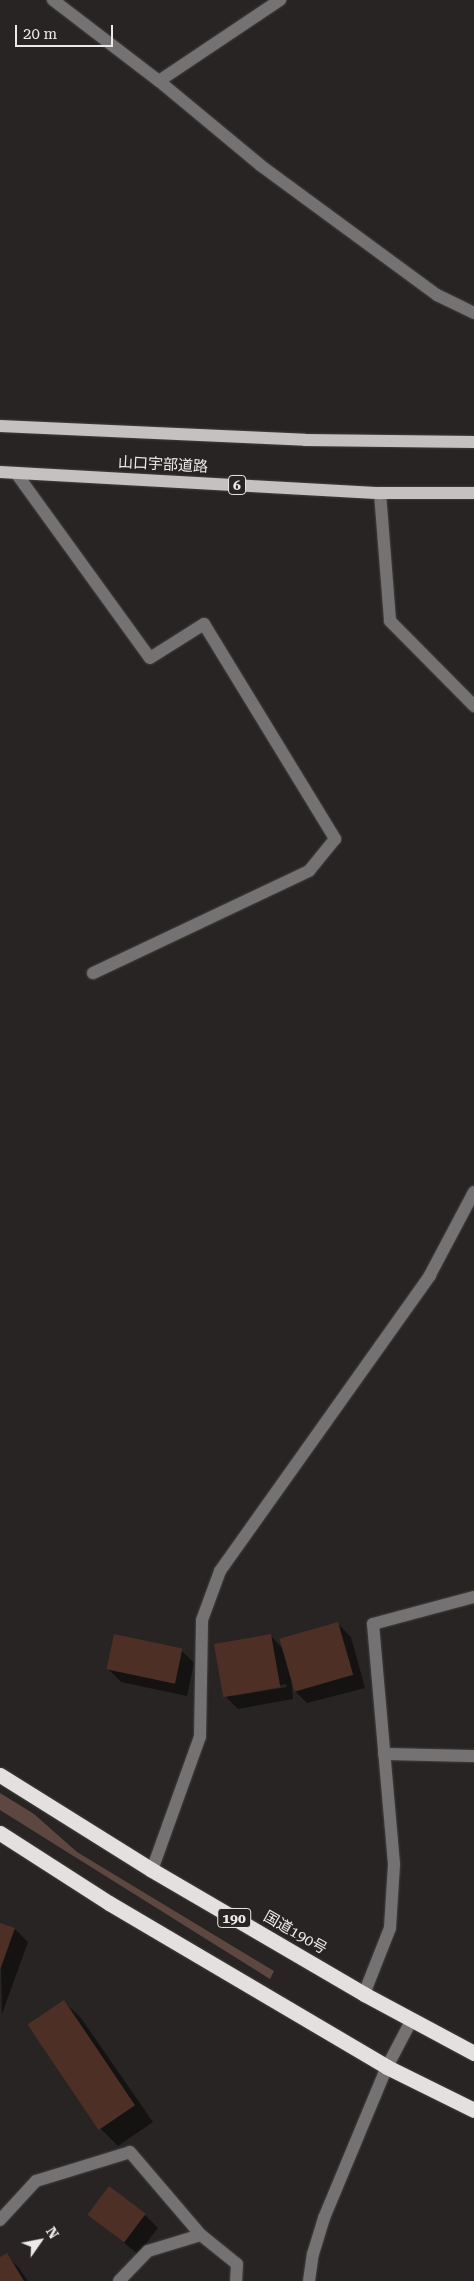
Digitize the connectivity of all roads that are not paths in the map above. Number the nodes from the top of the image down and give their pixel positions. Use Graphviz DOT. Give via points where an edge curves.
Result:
graph roads {
  1 [pos="53,0"];
  2 [pos="280,0"];
  3 [pos="159,81"];
  4 [pos="474,314"];
  5 [pos="0,426"];
  6 [pos="474,442"];
  7 [pos="0,472"];
  8 [pos="16,473"];
  9 [pos="380,493"];
  10 [pos="474,493"];
  11 [pos="474,706"];
  12 [pos="93,973"];
  13 [pos="474,1192"];
  14 [pos="474,1597"];
  15 [pos="384,1754"];
  16 [pos="474,1756"];
  17 [pos="0,1774"];
  18 [pos="0,1833"];
  19 [pos="152,1870"];
  20 [pos="364,1994"];
  21 [pos="411,2021"];
  22 [pos="474,2052"];
  23 [pos="387,2067"];
  24 [pos="474,2110"];
  25 [pos="0,2220"];
  26 [pos="201,2235"];
  27 [pos="119,2281"];
  28 [pos="236,2281"];
  29 [pos="309,2281"];
  1 -- 3 [label="street"];
  2 -- 3 [label="street"];
  3 -- 4 [label="street" via="268,171 438,295"];
  5 -- 6 [label="main road, 山口宇部道路" via="305,440"];
  7 -- 8 [label="main road, 山口宇部道路 / 6"];
  8 -- 9 [label="main road, 山口宇部道路 / 6"];
  8 -- 12 [label="street" via="150,658 204,624 335,839 308,871"];
  9 -- 10 [label="main road, 山口宇部道路 / 6"];
  9 -- 11 [label="street" via="390,620"];
  13 -- 19 [label="street" via="430,1275 220,1571 202,1620 200,1737"];
  14 -- 15 [label="street" via="373,1624"];
  15 -- 16 [label="street"];
  15 -- 20 [label="street" via="394,1864 390,1928"];
  17 -- 19 [label="highway, 国道190号 / 190"];
  18 -- 23 [label="highway" via="109,1903"];
  19 -- 20 [label="highway, 国道190号 / 190"];
  20 -- 21 [label="highway, 国道190号 / 190"];
  21 -- 22 [label="highway, 国道190号 / 190"];
  21 -- 23 [label="street"];
  23 -- 24 [label="highway"];
  23 -- 29 [label="street" via="324,2218"];
  25 -- 26 [label="street" via="36,2181 130,2152"];
  26 -- 27 [label="street" via="148,2251"];
  26 -- 28 [label="street" via="237,2264"];
}
